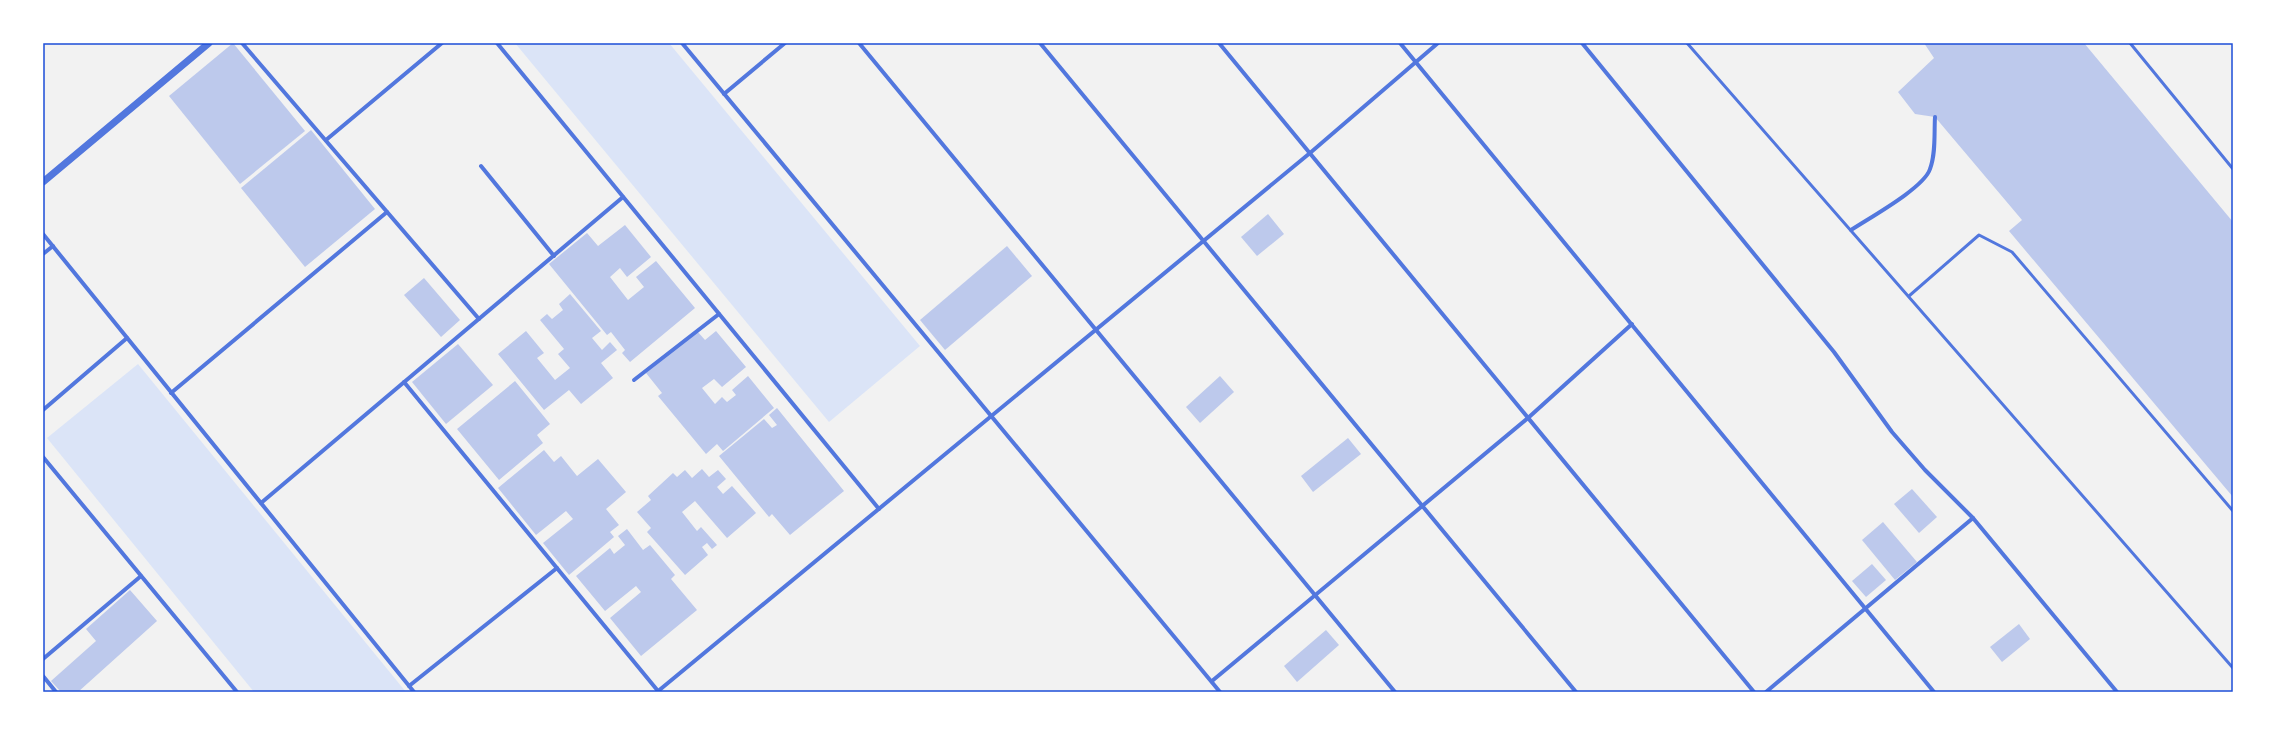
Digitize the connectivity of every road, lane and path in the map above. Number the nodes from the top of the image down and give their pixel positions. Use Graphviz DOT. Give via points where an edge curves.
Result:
graph roads {
  1 [pos="209,43"];
  2 [pos="242,43"];
  3 [pos="442,43"];
  4 [pos="496,43"];
  5 [pos="682,43"];
  6 [pos="785,43"];
  7 [pos="860,43"];
  8 [pos="1040,43"];
  9 [pos="1219,43"];
  10 [pos="1400,43"];
  11 [pos="1438,43"];
  12 [pos="1582,43"];
  13 [pos="1687,43"];
  14 [pos="2130,43"];
  15 [pos="1416,62"];
  16 [pos="724,94"];
  17 [pos="1935,117"];
  18 [pos="326,140"];
  19 [pos="1310,153"];
  20 [pos="482,166"];
  21 [pos="2233,169"];
  22 [pos="43,182"];
  23 [pos="623,197"];
  24 [pos="387,212"];
  25 [pos="1851,230"];
  26 [pos="43,234"];
  27 [pos="1204,241"];
  28 [pos="53,246"];
  29 [pos="43,254"];
  30 [pos="554,256"];
  31 [pos="1909,296"];
  32 [pos="719,314"];
  33 [pos="479,319"];
  34 [pos="1632,324"];
  35 [pos="1096,330"];
  36 [pos="127,338"];
  37 [pos="634,380"];
  38 [pos="404,382"];
  39 [pos="171,393"];
  40 [pos="43,410"];
  41 [pos="992,416"];
  42 [pos="1528,418"];
  43 [pos="43,457"];
  44 [pos="261,503"];
  45 [pos="1422,506"];
  46 [pos="879,509"];
  47 [pos="2233,511"];
  48 [pos="1973,518"];
  49 [pos="556,568"];
  50 [pos="141,576"];
  51 [pos="1315,595"];
  52 [pos="1865,608"];
  53 [pos="43,659"];
  54 [pos="2233,668"];
  55 [pos="43,676"];
  56 [pos="1212,681"];
  57 [pos="409,686"];
  58 [pos="56,692"];
  59 [pos="237,692"];
  60 [pos="414,692"];
  61 [pos="657,692"];
  62 [pos="1220,692"];
  63 [pos="1395,692"];
  64 [pos="1576,692"];
  65 [pos="1754,692"];
  66 [pos="1766,692"];
  67 [pos="1934,692"];
  68 [pos="2117,692"];
  1 -- 22 [label="street"];
  2 -- 18 [label="street"];
  3 -- 18 [label="street"];
  4 -- 23 [label="street"];
  5 -- 16 [label="street"];
  6 -- 16 [label="street"];
  7 -- 35 [label="street"];
  8 -- 27 [label="street"];
  9 -- 19 [label="street"];
  10 -- 15 [label="street"];
  11 -- 15 [label="street"];
  12 -- 48 [label="street" via="1834,352 1892,432 1925,470"];
  13 -- 25 [label="lane"];
  14 -- 21 [label="lane"];
  15 -- 19 [label="street"];
  15 -- 34 [label="street"];
  16 -- 41 [label="street"];
  17 -- 25 [label="street" via="1934,150 1930,170 1919,185"];
  18 -- 24 [label="street"];
  19 -- 27 [label="street"];
  19 -- 42 [label="street"];
  20 -- 30 [label="street"];
  23 -- 30 [label="street"];
  23 -- 32 [label="street"];
  24 -- 33 [label="street"];
  24 -- 39 [label="street"];
  25 -- 31 [label="lane"];
  26 -- 28 [label="street"];
  27 -- 35 [label="street"];
  27 -- 45 [label="street"];
  28 -- 29 [label="street"];
  28 -- 36 [label="street"];
  30 -- 33 [label="street"];
  31 -- 47 [label="lane" via="1979,235 2012,252"];
  31 -- 54 [label="lane"];
  32 -- 37 [label="street"];
  32 -- 46 [label="street"];
  33 -- 38 [label="street"];
  34 -- 42 [label="street"];
  34 -- 52 [label="street"];
  35 -- 41 [label="street"];
  35 -- 51 [label="street"];
  36 -- 39 [label="street"];
  36 -- 40 [label="street"];
  38 -- 44 [label="street"];
  38 -- 49 [label="street"];
  39 -- 44 [label="street"];
  41 -- 46 [label="street"];
  41 -- 56 [label="street"];
  42 -- 45 [label="street"];
  42 -- 65 [label="street"];
  43 -- 50 [label="street"];
  44 -- 57 [label="street"];
  45 -- 51 [label="street"];
  45 -- 64 [label="street"];
  46 -- 61 [label="street"];
  48 -- 52 [label="street"];
  48 -- 68 [label="street"];
  49 -- 57 [label="street"];
  49 -- 61 [label="street"];
  50 -- 53 [label="street"];
  50 -- 59 [label="street"];
  51 -- 56 [label="street"];
  51 -- 63 [label="street"];
  52 -- 66 [label="street"];
  52 -- 67 [label="street"];
  55 -- 58 [label="street"];
  56 -- 62 [label="street"];
  57 -- 60 [label="street"];
}
